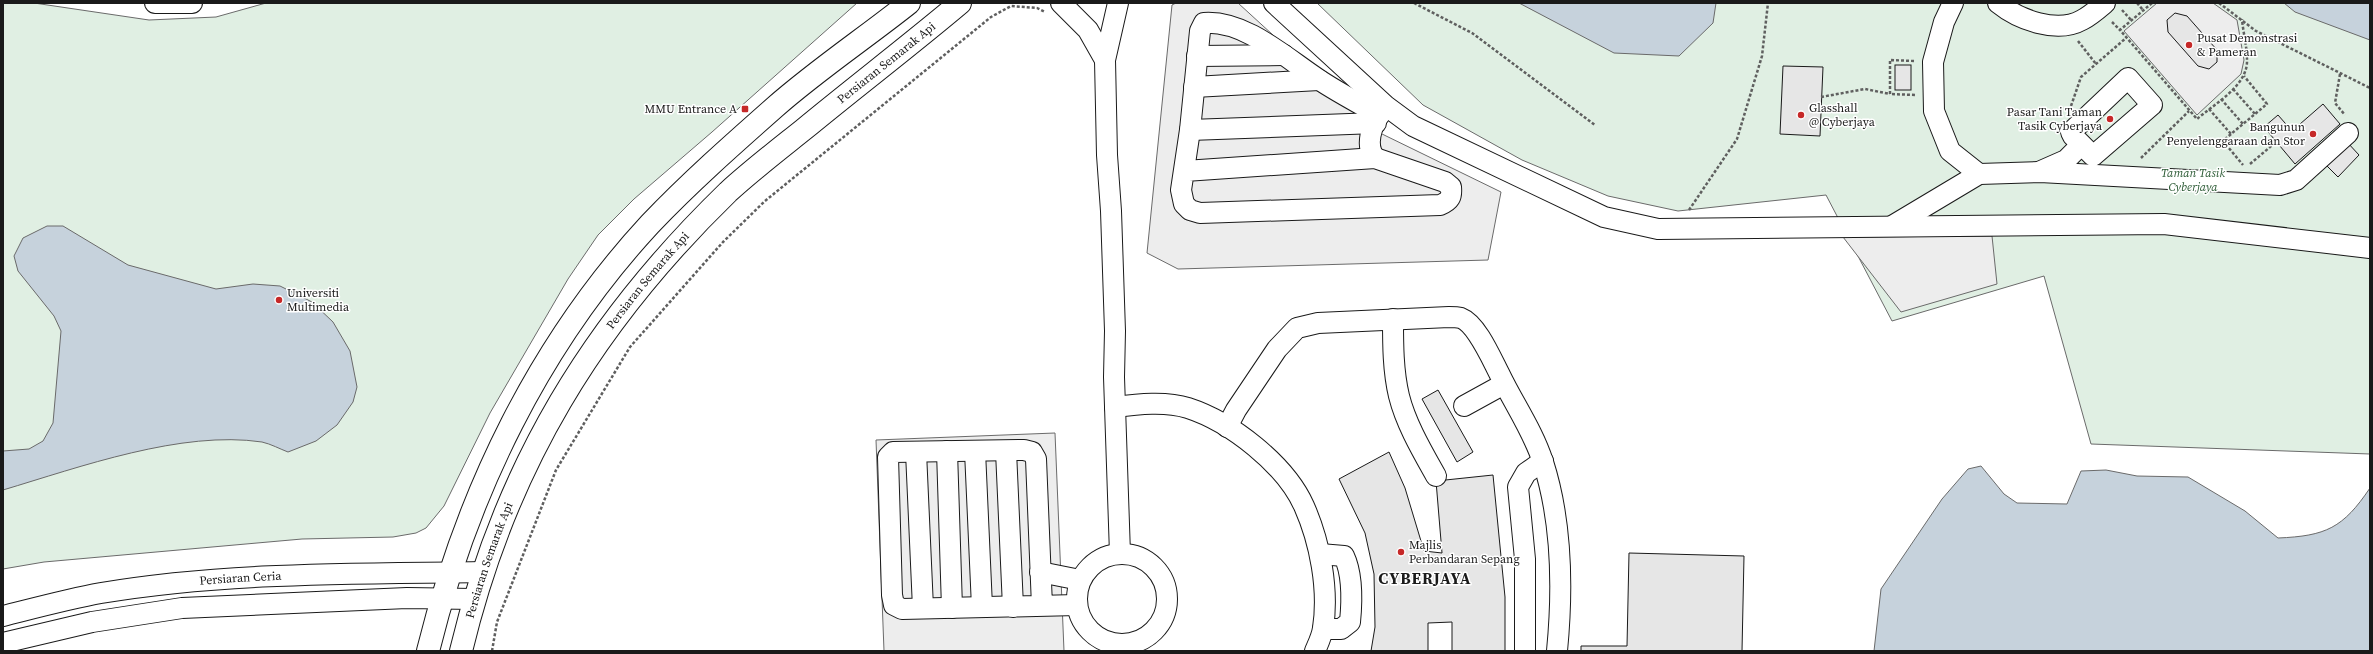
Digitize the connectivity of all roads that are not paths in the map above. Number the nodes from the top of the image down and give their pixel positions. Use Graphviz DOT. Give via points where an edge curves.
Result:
graph roads {
  1 [pos="155,3"];
  2 [pos="192,3"];
  3 [pos="909,3"];
  4 [pos="960,3"];
  5 [pos="1118,3"];
  6 [pos="1274,3"];
  7 [pos="1952,3"];
  8 [pos="1998,3"];
  9 [pos="2113,6"];
  10 [pos="1056,9"];
  11 [pos="1284,55"];
  12 [pos="1197,56"];
  13 [pos="1105,60"];
  14 [pos="1319,80"];
  15 [pos="1194,87"];
  16 [pos="1380,115"];
  17 [pos="1190,130"];
  18 [pos="2348,133"];
  19 [pos="2077,136"];
  20 [pos="1375,158"];
  21 [pos="1185,171"];
  22 [pos="2040,172"];
  23 [pos="1979,174"];
  24 [pos="1891,227"];
  25 [pos="2370,248"];
  26 [pos="1393,319"];
  27 [pos="1504,384"];
  28 [pos="1464,406"];
  29 [pos="1115,407"];
  30 [pos="1227,427"];
  31 [pos="947,451"];
  32 [pos="975,451"];
  33 [pos="1006,451"];
  34 [pos="916,452"];
  35 [pos="1543,461"];
  36 [pos="1436,476"];
  37 [pos="1120,554"];
  38 [pos="1320,554"];
  39 [pos="482,572"];
  40 [pos="1040,572"];
  41 [pos="450,573"];
  42 [pos="1080,580"];
  43 [pos="442,598"];
  44 [pos="474,599"];
  45 [pos="1077,605"];
  46 [pos="1042,606"];
  47 [pos="982,607"];
  48 [pos="1013,607"];
  49 [pos="922,608"];
  50 [pos="952,608"];
  51 [pos="3,616"];
  52 [pos="1323,629"];
  53 [pos="3,643"];
  54 [pos="1123,648"];
  55 [pos="428,651"];
  56 [pos="461,651"];
  57 [pos="1315,651"];
  58 [pos="1525,651"];
  59 [pos="1557,651"];
  1 -- 2 [label="street"];
  3 -- 41 [label="main road" via="776,106 692,182 621,258 567,328 540,371 494,459"];
  4 -- 39 [label="main road, Persiaran Semarak Api" via="730,191 641,284 592,348 546,426 511,497"];
  5 -- 13 [label="street"];
  6 -- 16 [label="street"];
  7 -- 23 [label="street" via="1933,62 1934,111 1950,151"];
  8 -- 9 [label="street" via="2008,12 2038,23 2065,26"];
  10 -- 13 [label="street" via="1088,30"];
  11 -- 12 [label="street"];
  11 -- 12 [label="street" via="1247,33 1214,22 1204,23 1200,32"];
  11 -- 14 [label="street"];
  12 -- 15 [label="street"];
  13 -- 29 [label="street" via="1106,155 1111,211 1115,331"];
  14 -- 15 [label="street"];
  14 -- 16 [label="street"];
  15 -- 17 [label="street"];
  16 -- 17 [label="street"];
  16 -- 20 [label="street" via="1369,141 1370,152"];
  16 -- 24 [label="street" via="1413,126 1604,217 1667,229"];
  17 -- 21 [label="street"];
  18 -- 22 [label="street" via="2300,177 2280,185"];
  19 -- 22 [label="street" via="2066,160"];
  20 -- 21 [label="street"];
  20 -- 21 [label="street" via="1445,182 1451,186 1452,196 1448,202 1440,205 1200,213 1190,210 1184,204 1181,190"];
  22 -- 23 [label="street"];
  23 -- 24 [label="street"];
  24 -- 25 [label="street" via="2164,224"];
  26 -- 27 [label="street" via="1461,318 1473,326"];
  26 -- 30 [label="street" via="1318,323 1296,328 1276,349"];
  26 -- 36 [label="street" via="1393,357 1399,396 1411,428"];
  27 -- 28 [label="street"];
  27 -- 35 [label="street" via="1526,423"];
  29 -- 30 [label="street" via="1169,404 1187,407"];
  29 -- 37 [label="street"];
  30 -- 38 [label="street" via="1264,454 1287,480 1304,505"];
  31 -- 32 [label="street"];
  31 -- 34 [label="street"];
  31 -- 50 [label="street"];
  32 -- 33 [label="street"];
  32 -- 47 [label="street"];
  33 -- 40 [label="street" via="1032,452 1036,460"];
  33 -- 48 [label="street"];
  34 -- 49 [label="street"];
  34 -- 49 [label="street" via="893,452 888,456 891,588 894,604 902,609"];
  35 -- 58 [label="street" via="1526,473 1518,487 1525,559"];
  35 -- 59 [label="street" via="1551,490 1559,559"];
  37 -- 42 [label="street" via="1096,561"];
  37 -- 54 [label="street" via="1136,556 1150,563 1167,590 1167,606 1162,621 1152,633 1139,642"];
  38 -- 52 [label="street"];
  38 -- 52 [label="street" via="1344,556 1350,581 1350,622 1341,629"];
  39 -- 41 [label="street, Persiaran Ceria"];
  39 -- 44 [label="main road, Persiaran Semarak Api"];
  40 -- 42 [label="street"];
  40 -- 46 [label="street"];
  41 -- 43 [label="main road"];
  41 -- 51 [label="street, Persiaran Ceria" via="369,573 179,583 100,593"];
  42 -- 45 [label="street"];
  43 -- 44 [label="street"];
  43 -- 53 [label="street" via="182,608 92,622"];
  43 -- 55 [label="main road"];
  44 -- 56 [label="main road, Persiaran Semarak Api"];
  45 -- 46 [label="street"];
  45 -- 54 [label="street" via="1085,626 1092,634"];
  46 -- 48 [label="street"];
  47 -- 48 [label="street"];
  47 -- 50 [label="street"];
  49 -- 50 [label="street"];
  52 -- 57 [label="street"];
}
